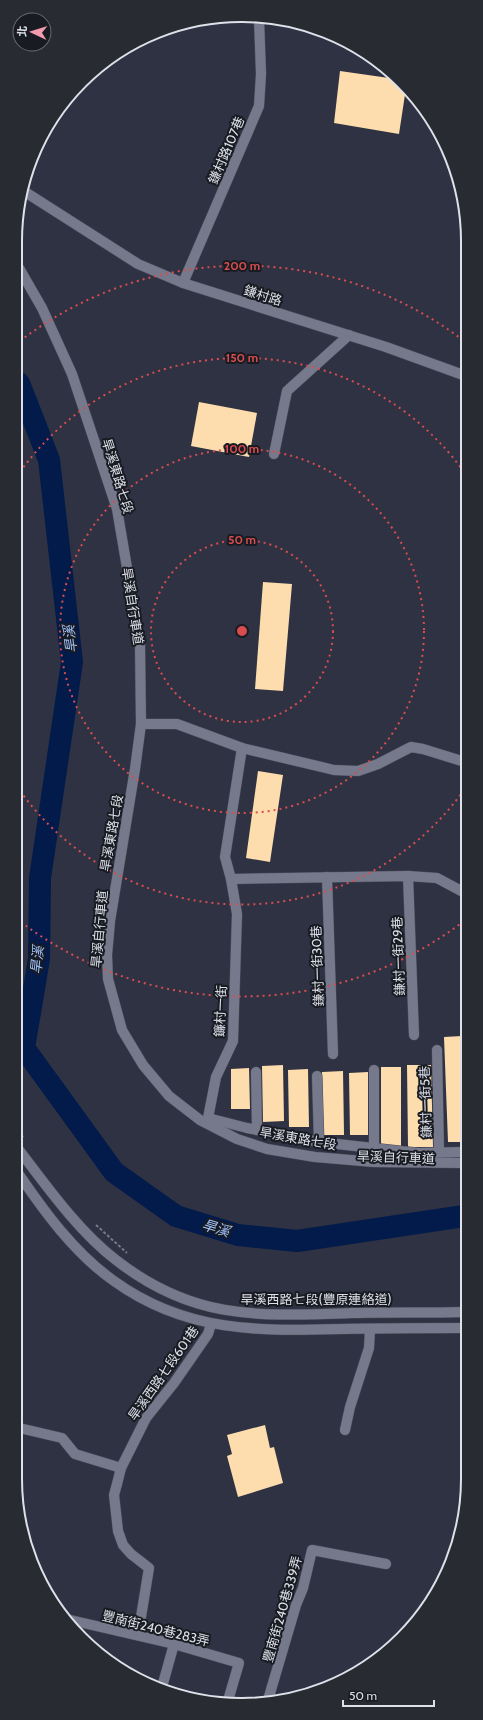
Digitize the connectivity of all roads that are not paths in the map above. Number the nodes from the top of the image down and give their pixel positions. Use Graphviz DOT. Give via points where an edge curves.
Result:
graph roads {
  1 [pos="259,22"];
  2 [pos="27,193"];
  3 [pos="22,273"];
  4 [pos="183,283"];
  5 [pos="349,335"];
  6 [pos="461,374"];
  7 [pos="274,454"];
  8 [pos="141,724"];
  9 [pos="242,748"];
  10 [pos="461,761"];
  11 [pos="408,876"];
  12 [pos="327,877"];
  13 [pos="231,880"];
  14 [pos="461,890"];
  15 [pos="414,1035"];
  16 [pos="437,1050"];
  17 [pos="333,1054"];
  18 [pos="374,1070"];
  19 [pos="256,1072"];
  20 [pos="317,1076"];
  21 [pos="257,1130"];
  22 [pos="319,1142"];
  23 [pos="374,1149"];
  24 [pos="439,1152"];
  25 [pos="461,1152"];
  26 [pos="22,1154"];
  27 [pos="461,1163"];
  28 [pos="22,1178"];
  29 [pos="461,1312"];
  30 [pos="211,1324"];
  31 [pos="461,1328"];
  32 [pos="370,1329"];
  33 [pos="22,1429"];
  34 [pos="345,1430"];
  35 [pos="121,1468"];
  36 [pos="386,1564"];
  37 [pos="74,1621"];
  38 [pos="138,1635"];
  39 [pos="174,1644"];
  40 [pos="163,1683"];
  41 [pos="269,1696"];
  42 [pos="229,1698"];
  1 -- 4 [label="street, 鎌村路107巷" via="259,106"];
  2 -- 4 [label="street, 鎌村路" via="138,264"];
  3 -- 8 [label="street, 旱溪東路七段" via="42,308 72,374 117,509 140,644"];
  4 -- 5 [label="street, 鎌村路"];
  5 -- 6 [label="street, 鎌村路"];
  5 -- 7 [label="street" via="287,391"];
  8 -- 9 [label="street" via="177,724"];
  8 -- 27 [label="street, 旱溪東路七段" via="107,955 108,979 122,1030 143,1065 169,1096 200,1120 237,1139 267,1149 315,1157 366,1161"];
  9 -- 10 [label="street" via="334,770 358,771 378,764 410,747"];
  9 -- 13 [label="street" via="225,857"];
  11 -- 12 [label="street"];
  11 -- 14 [label="street" via="437,878"];
  11 -- 15 [label="street, 鎌村一街29巷"];
  12 -- 13 [label="street"];
  12 -- 17 [label="street, 鎌村一街30巷"];
  13 -- 21 [label="street, 鐮村一街" via="236,914 233,1041 216,1077 208,1118"];
  16 -- 24 [label="street, 鎌村一街5巷"];
  18 -- 23 [label="street"];
  19 -- 21 [label="street"];
  20 -- 22 [label="street"];
  21 -- 22 [label="street, 鐮村一街"];
  22 -- 23 [label="street, 鐮村一街"];
  23 -- 24 [label="street, 鐮村一街"];
  24 -- 25 [label="street, 鐮村一街"];
  26 -- 29 [label="street, 旱溪西路七段(豐原連絡道)" via="81,1228 115,1260 155,1287 175,1296 209,1307 248,1314"];
  28 -- 30 [label="street" via="89,1261 113,1280 157,1306"];
  30 -- 32 [label="street" via="253,1330"];
  30 -- 35 [label="street, 旱溪西路七段601巷" via="204,1340 146,1418"];
  31 -- 32 [label="street"];
  32 -- 34 [label="street" via="369,1348"];
  33 -- 35 [label="street" via="62,1438 75,1454"];
  35 -- 38 [label="street, 旱溪西路七段601巷" via="114,1495 118,1531 123,1545 149,1568"];
  36 -- 41 [label="street, 豐南街240巷339弄" via="312,1550 303,1588"];
  37 -- 38 [label="street, 豐南街240巷283弄"];
  38 -- 39 [label="street, 豐南街240巷283弄"];
  39 -- 40 [label="street"];
  39 -- 42 [label="street, 豐南街240巷283弄" via="239,1663"];
}
